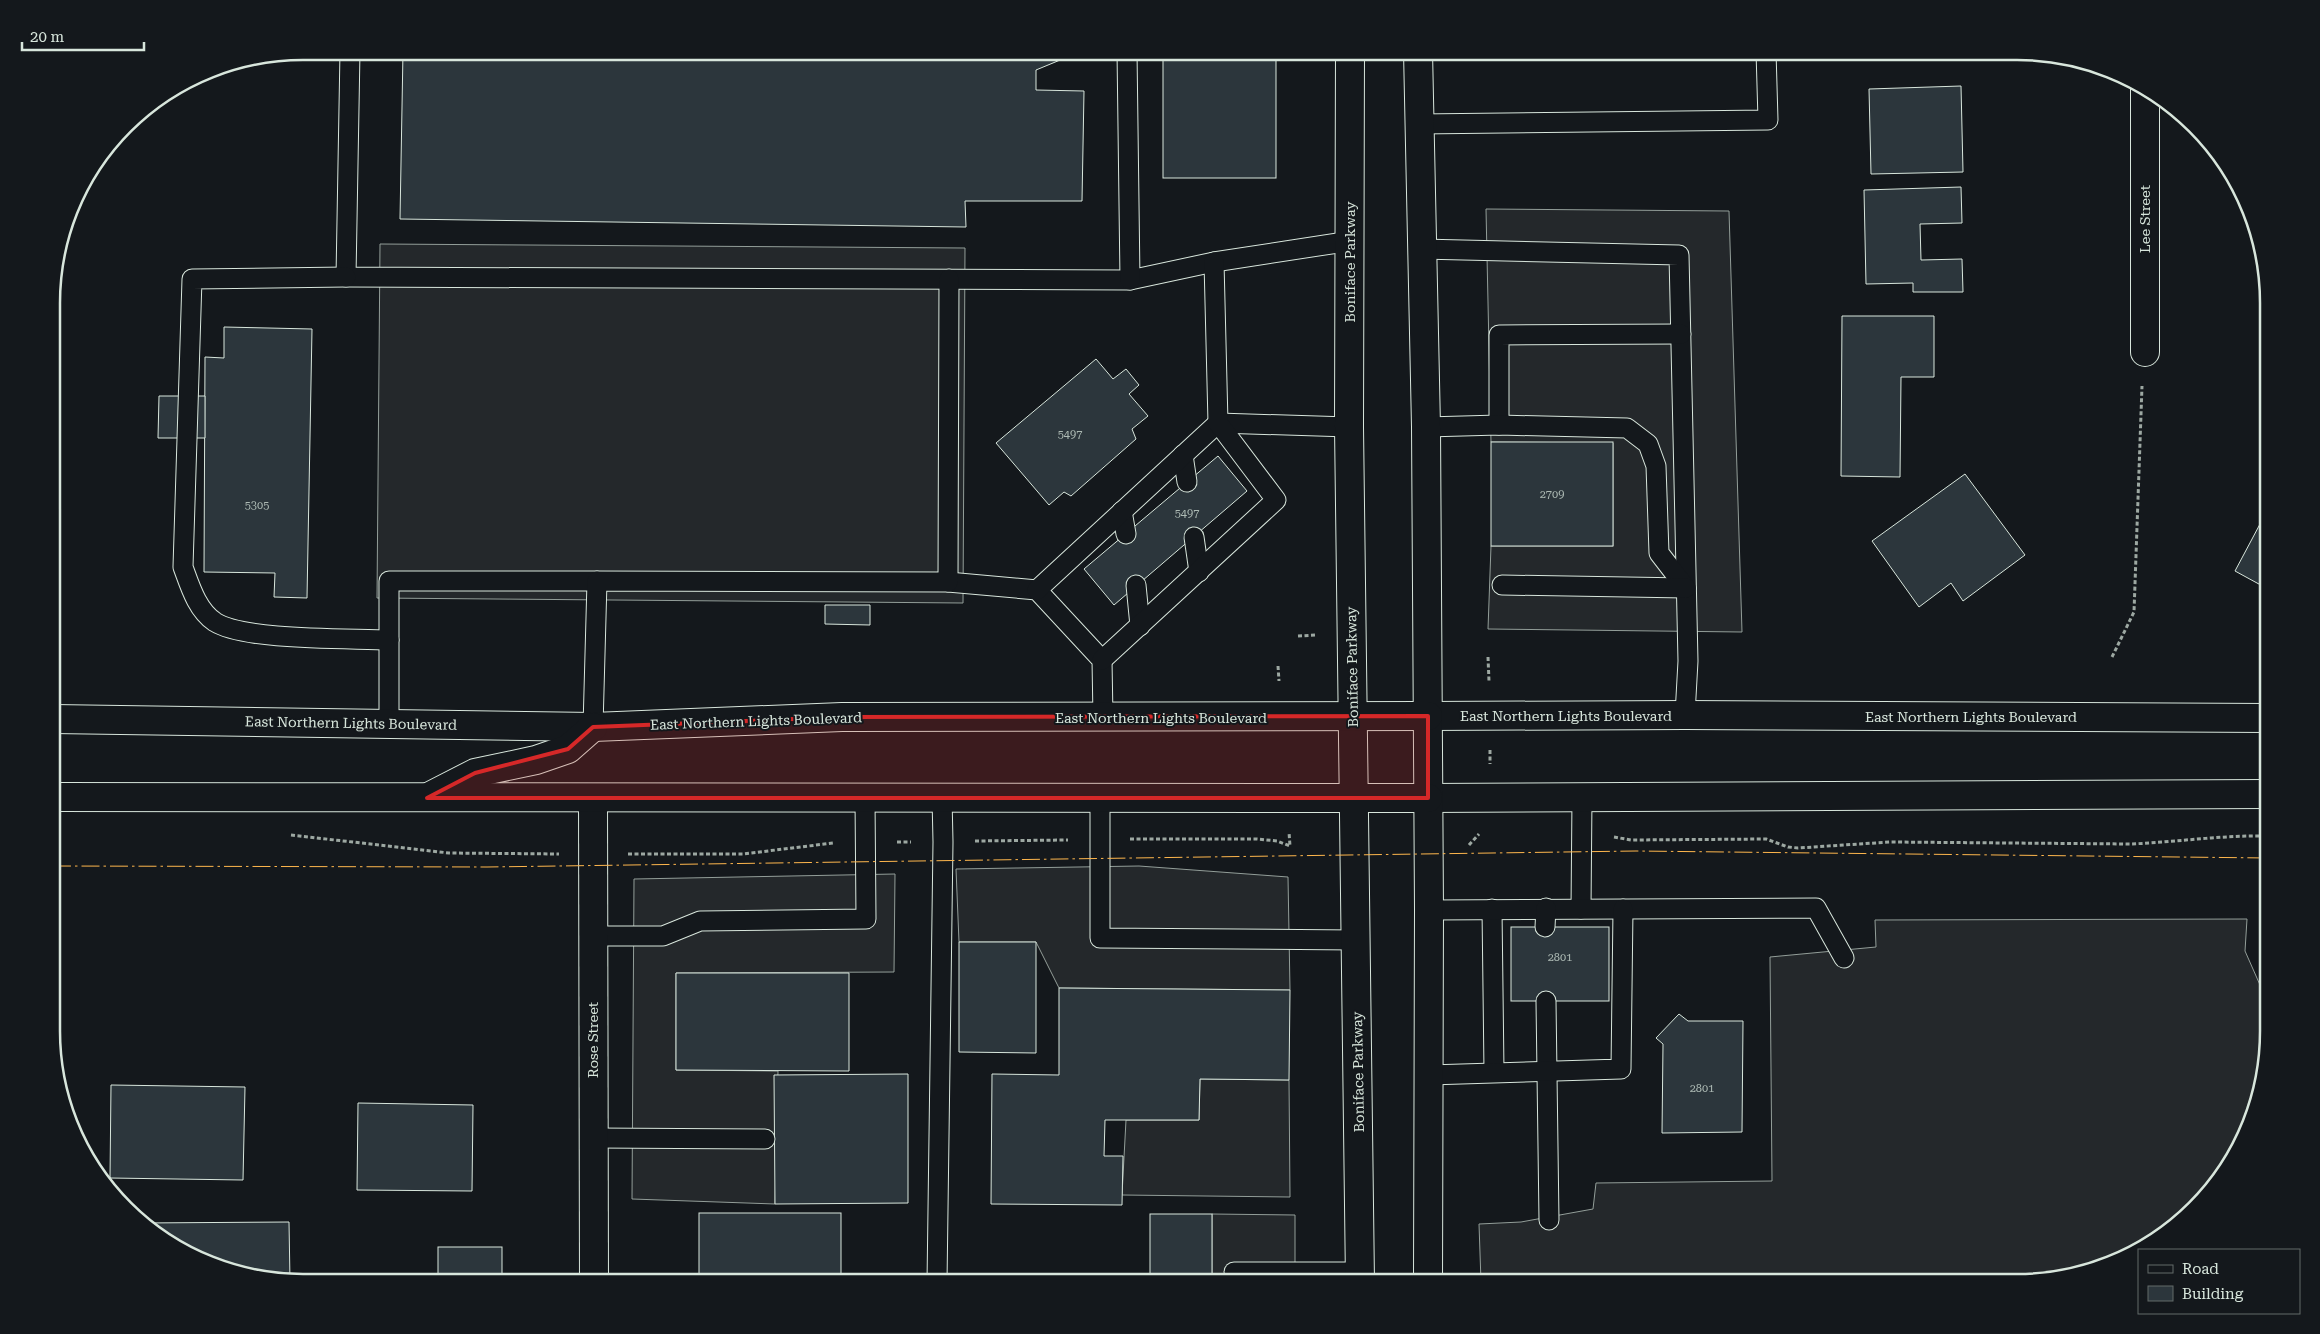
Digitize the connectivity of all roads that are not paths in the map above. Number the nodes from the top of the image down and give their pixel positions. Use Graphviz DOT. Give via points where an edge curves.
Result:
graph roads {
  1 [pos="350,60"];
  2 [pos="1127,60"];
  3 [pos="1350,60"];
  4 [pos="1418,60"];
  5 [pos="1766,60"];
  6 [pos="2145,97"];
  7 [pos="1419,124"];
  8 [pos="1350,241"];
  9 [pos="1421,249"];
  10 [pos="1214,262"];
  11 [pos="346,277"];
  12 [pos="949,279"];
  13 [pos="1130,280"];
  14 [pos="1681,334"];
  15 [pos="2145,352"];
  16 [pos="1218,423"];
  17 [pos="1499,425"];
  18 [pos="1349,426"];
  19 [pos="1426,427"];
  20 [pos="1183,455"];
  21 [pos="1187,482"];
  22 [pos="1122,512"];
  23 [pos="1126,534"];
  24 [pos="1194,537"];
  25 [pos="1199,572"];
  26 [pos="597,581"];
  27 [pos="948,582"];
  28 [pos="1136,586"];
  29 [pos="1502,586"];
  30 [pos="1686,588"];
  31 [pos="1037,590"];
  32 [pos="1140,626"];
  33 [pos="389,640"];
  34 [pos="1102,660"];
  35 [pos="1685,715"];
  36 [pos="1353,716"];
  37 [pos="1428,716"];
  38 [pos="1103,718"];
  39 [pos="2260,718"];
  40 [pos="60,719"];
  41 [pos="389,723"];
  42 [pos="593,727"];
  43 [pos="2260,794"];
  44 [pos="60,796"];
  45 [pos="942,797"];
  46 [pos="427,798"];
  47 [pos="593,798"];
  48 [pos="865,798"];
  49 [pos="1100,798"];
  50 [pos="1355,798"];
  51 [pos="1428,798"];
  52 [pos="1582,798"];
  53 [pos="1546,908"];
  54 [pos="1492,909"];
  55 [pos="1581,909"];
  56 [pos="1623,909"];
  57 [pos="1429,910"];
  58 [pos="1545,927"];
  59 [pos="593,936"];
  60 [pos="1356,940"];
  61 [pos="1844,958"];
  62 [pos="1546,1001"];
  63 [pos="1546,1070"];
  64 [pos="1494,1071"];
  65 [pos="1429,1075"];
  66 [pos="594,1138"];
  67 [pos="765,1139"];
  68 [pos="1548,1220"];
  69 [pos="1234,1272"];
  70 [pos="594,1274"];
  71 [pos="936,1274"];
  72 [pos="1284,1274"];
  73 [pos="1360,1274"];
  74 [pos="1428,1274"];
  1 -- 11 [label="lane"];
  2 -- 13 [label="lane"];
  3 -- 8 [label="main road, Boniface Parkway"];
  4 -- 7 [label="main road"];
  5 -- 7 [label="lane" via="1768,120"];
  6 -- 15 [label="main road, Lee Street"];
  7 -- 9 [label="main road"];
  8 -- 10 [label="lane"];
  8 -- 18 [label="main road, Boniface Parkway"];
  9 -- 14 [label="lane" via="1679,255"];
  9 -- 19 [label="main road"];
  10 -- 13 [label="lane"];
  10 -- 16 [label="lane"];
  11 -- 12 [label="lane"];
  11 -- 33 [label="lane" via="192,279 183,567 196,602 215,622 249,633"];
  12 -- 13 [label="lane"];
  12 -- 27 [label="lane"];
  14 -- 17 [label="lane" via="1499,335"];
  14 -- 30 [label="lane"];
  16 -- 18 [label="lane"];
  16 -- 20 [label="lane"];
  16 -- 25 [label="lane" via="1276,500"];
  17 -- 19 [label="lane"];
  17 -- 30 [label="lane" via="1627,428 1648,444 1656,466 1659,553"];
  18 -- 36 [label="main road, Boniface Parkway"];
  19 -- 37 [label="main road"];
  20 -- 21 [label="lane"];
  20 -- 22 [label="lane"];
  22 -- 23 [label="lane"];
  22 -- 31 [label="lane"];
  24 -- 25 [label="lane"];
  25 -- 32 [label="lane"];
  26 -- 27 [label="lane"];
  26 -- 33 [label="lane" via="389,581"];
  26 -- 42 [label="lane"];
  27 -- 31 [label="lane"];
  28 -- 32 [label="lane"];
  29 -- 30 [label="lane"];
  30 -- 35 [label="lane" via="1688,661"];
  31 -- 34 [label="lane"];
  32 -- 34 [label="lane"];
  33 -- 41 [label="lane"];
  34 -- 38 [label="lane"];
  35 -- 37 [label="main road, East Northern Lights Boulevard"];
  35 -- 39 [label="main road, East Northern Lights Boulevard"];
  36 -- 37 [label="main road, East Northern Lights Boulevard"];
  36 -- 38 [label="main road, East Northern Lights Boulevard"];
  36 -- 50 [label="main road, Boniface Parkway"];
  37 -- 51 [label="main road"];
  38 -- 42 [label="main road, East Northern Lights Boulevard" via="842,717"];
  40 -- 41 [label="main road, East Northern Lights Boulevard"];
  41 -- 42 [label="main road, East Northern Lights Boulevard"];
  42 -- 46 [label="main road" via="568,748 536,760 474,773"];
  43 -- 52 [label="main road"];
  44 -- 46 [label="main road"];
  45 -- 48 [label="main road"];
  45 -- 49 [label="main road"];
  45 -- 71 [label="lane"];
  46 -- 47 [label="main road"];
  47 -- 48 [label="main road"];
  47 -- 59 [label="main road, Rose Street"];
  48 -- 59 [label="lane" via="866,919 700,921 663,936"];
  49 -- 50 [label="main road"];
  49 -- 60 [label="lane" via="1100,938"];
  50 -- 51 [label="main road"];
  50 -- 60 [label="main road, Boniface Parkway"];
  51 -- 52 [label="main road"];
  51 -- 57 [label="main road"];
  52 -- 55 [label="lane"];
  53 -- 54 [label="lane"];
  53 -- 55 [label="lane"];
  53 -- 58 [label="lane"];
  54 -- 57 [label="lane"];
  54 -- 64 [label="lane"];
  55 -- 56 [label="lane"];
  56 -- 61 [label="lane" via="1816,908"];
  56 -- 63 [label="lane" via="1621,1069"];
  57 -- 65 [label="main road"];
  59 -- 66 [label="main road, Rose Street"];
  60 -- 73 [label="main road, Boniface Parkway"];
  62 -- 63 [label="lane"];
  63 -- 64 [label="lane"];
  63 -- 68 [label="lane"];
  64 -- 65 [label="lane"];
  65 -- 74 [label="main road"];
  66 -- 67 [label="lane"];
  66 -- 70 [label="main road, Rose Street"];
  69 -- 72 [label="lane"];
}
